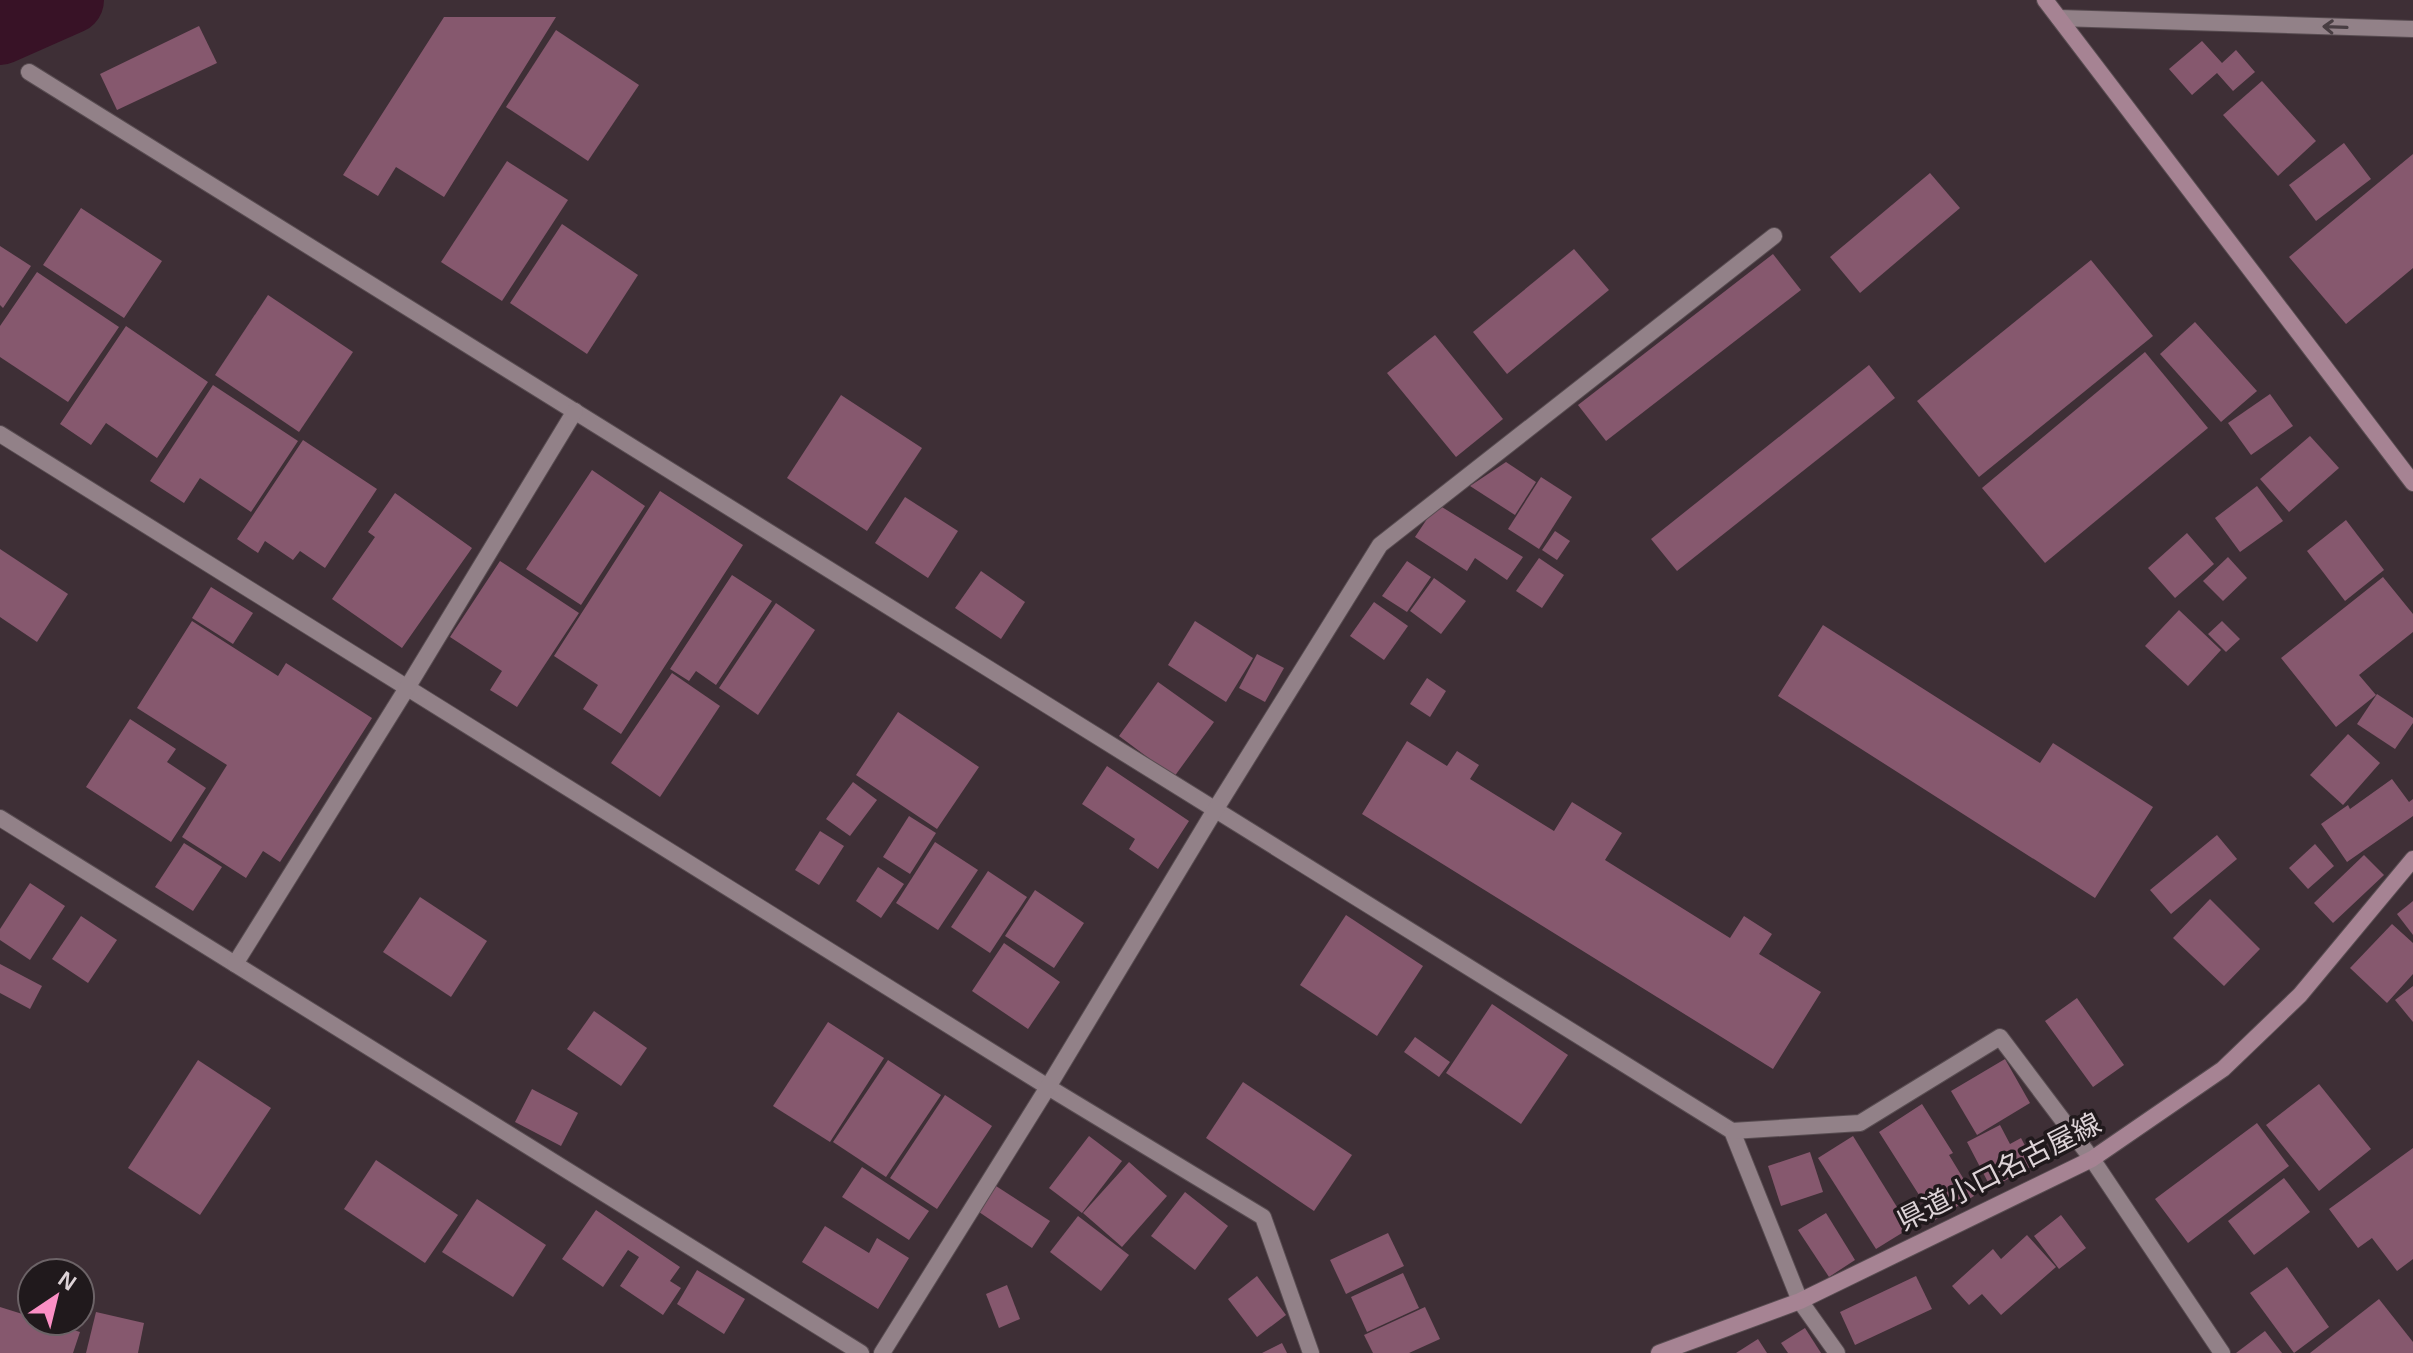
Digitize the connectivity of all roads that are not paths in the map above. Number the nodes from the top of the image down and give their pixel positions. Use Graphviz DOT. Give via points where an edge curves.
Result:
graph roads {
  1 [pos="2045,0"];
  2 [pos="2059,18"];
  3 [pos="2413,29"];
  4 [pos="29,72"];
  5 [pos="1774,236"];
  6 [pos="575,411"];
  7 [pos="0,434"];
  8 [pos="2413,483"];
  9 [pos="407,688"];
  10 [pos="1215,810"];
  11 [pos="0,818"];
  12 [pos="2413,859"];
  13 [pos="235,964"];
  14 [pos="1048,1087"];
  15 [pos="1732,1131"];
  16 [pos="2092,1159"];
  17 [pos="1800,1301"];
  18 [pos="861,1353"];
  19 [pos="882,1353"];
  20 [pos="1311,1353"];
  21 [pos="1659,1353"];
  22 [pos="1837,1353"];
  23 [pos="2222,1353"];
  1 -- 2 [label="main road"];
  3 -- 2 [label="street, one-way"];
  2 -- 8 [label="main road"];
  4 -- 6 [label="street"];
  5 -- 10 [label="street" via="1380,545"];
  6 -- 9 [label="street"];
  6 -- 10 [label="street"];
  7 -- 9 [label="street"];
  9 -- 13 [label="street"];
  9 -- 14 [label="street"];
  10 -- 14 [label="street"];
  10 -- 15 [label="street"];
  11 -- 13 [label="street"];
  12 -- 16 [label="main road, 県道小口名古屋線" via="2300,995 2223,1069"];
  13 -- 18 [label="street"];
  14 -- 19 [label="street"];
  14 -- 20 [label="street" via="1263,1217"];
  15 -- 16 [label="street" via="1860,1123 2000,1037"];
  15 -- 17 [label="street"];
  16 -- 17 [label="main road, 県道小口名古屋線"];
  16 -- 23 [label="street"];
  17 -- 21 [label="main road, 県道小口名古屋線"];
  17 -- 22 [label="street"];
}
